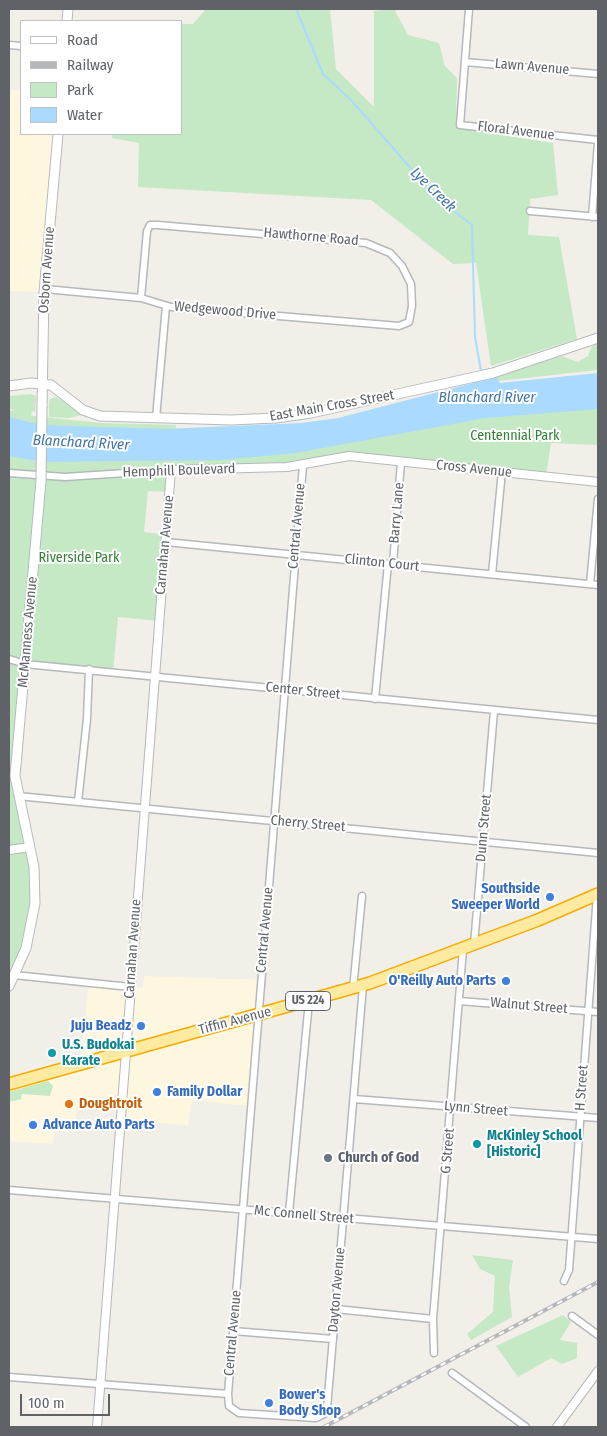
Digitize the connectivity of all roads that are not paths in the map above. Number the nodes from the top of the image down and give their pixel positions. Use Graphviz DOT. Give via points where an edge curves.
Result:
graph roads {
  1 [pos="469,9"];
  2 [pos="465,62"];
  3 [pos="598,74"];
  4 [pos="58,135"];
  5 [pos="598,142"];
  6 [pos="530,211"];
  7 [pos="595,217"];
  8 [pos="45,289"];
  9 [pos="141,298"];
  10 [pos="166,306"];
  11 [pos="406,325"];
  12 [pos="598,338"];
  13 [pos="42,384"];
  14 [pos="9,386"];
  15 [pos="42,406"];
  16 [pos="156,418"];
  17 [pos="349,456"];
  18 [pos="401,462"];
  19 [pos="303,465"];
  20 [pos="171,470"];
  21 [pos="502,471"];
  22 [pos="9,473"];
  23 [pos="598,482"];
  24 [pos="598,499"];
  25 [pos="166,542"];
  26 [pos="294,554"];
  27 [pos="390,564"];
  28 [pos="492,574"];
  29 [pos="590,584"];
  30 [pos="598,585"];
  31 [pos="9,659"];
  32 [pos="25,664"];
  33 [pos="89,669"];
  34 [pos="154,676"];
  35 [pos="284,690"];
  36 [pos="375,699"];
  37 [pos="494,710"];
  38 [pos="598,720"];
  39 [pos="18,796"];
  40 [pos="78,802"];
  41 [pos="145,808"];
  42 [pos="274,820"];
  43 [pos="482,841"];
  44 [pos="30,847"];
  45 [pos="9,850"];
  46 [pos="598,852"];
  47 [pos="598,895"];
  48 [pos="362,896"];
  49 [pos="474,945"];
  50 [pos="463,949"];
  51 [pos="14,975"];
  52 [pos="9,986"];
  53 [pos="130,987"];
  54 [pos="358,987"];
  55 [pos="309,1001"];
  56 [pos="459,1001"];
  57 [pos="587,1011"];
  58 [pos="598,1012"];
  59 [pos="258,1015"];
  60 [pos="125,1051"];
  61 [pos="9,1084"];
  62 [pos="354,1099"];
  63 [pos="451,1107"];
  64 [pos="580,1117"];
  65 [pos="598,1118"];
  66 [pos="9,1190"];
  67 [pos="113,1198"];
  68 [pos="242,1209"];
  69 [pos="289,1213"];
  70 [pos="343,1218"];
  71 [pos="441,1226"];
  72 [pos="571,1237"];
  73 [pos="598,1240"];
  74 [pos="564,1281"];
  75 [pos="336,1309"];
  76 [pos="572,1316"];
  77 [pos="433,1319"];
  78 [pos="233,1331"];
  79 [pos="598,1335"];
  80 [pos="333,1339"];
  81 [pos="434,1353"];
  82 [pos="598,1371"];
  83 [pos="452,1373"];
  84 [pos="9,1377"];
  85 [pos="100,1384"];
  86 [pos="228,1394"];
  87 [pos="97,1427"];
  88 [pos="526,1427"];
  89 [pos="558,1427"];
  1 -- 2 [label="street, Floral Avenue"];
  2 -- 3 [label="street, Lawn Avenue"];
  2 -- 5 [label="street, Floral Avenue" via="460,125"];
  4 -- 8 [label="main road, Osborn Avenue"];
  5 -- 7 [label="street"];
  6 -- 7 [label="street"];
  8 -- 9 [label="street, Wedgewood Drive"];
  8 -- 13 [label="main road, Osborn Avenue"];
  9 -- 10 [label="street, Wedgewood Drive"];
  9 -- 11 [label="street, Hawthorne Road" via="150,225 357,241 382,249 402,266 411,284 412,315"];
  10 -- 11 [label="street, Wedgewood Drive"];
  10 -- 16 [label="street"];
  12 -- 16 [label="main road, East Main Cross Street" via="470,379 293,416 231,420"];
  13 -- 14 [label="main road, East Main Cross Street"];
  13 -- 15 [label="main road, Osborn Avenue"];
  13 -- 16 [label="main road, East Main Cross Street" via="54,387 88,413"];
  15 -- 32 [label="main road, McManness Avenue, bridge" via="41,481"];
  17 -- 18 [label="street, Cross Avenue"];
  17 -- 19 [label="street, Hemphill Boulevard"];
  18 -- 21 [label="street, Cross Avenue"];
  18 -- 27 [label="street, Barry Lane"];
  19 -- 20 [label="street, Hemphill Boulevard"];
  19 -- 26 [label="street, Central Avenue"];
  20 -- 22 [label="street, Hemphill Boulevard" via="82,476"];
  20 -- 25 [label="street, Carnahan Avenue"];
  21 -- 23 [label="street, Cross Avenue"];
  21 -- 28 [label="street"];
  24 -- 29 [label="street"];
  25 -- 26 [label="street, Clinton Court"];
  25 -- 34 [label="street, Carnahan Avenue"];
  26 -- 27 [label="street, Clinton Court"];
  26 -- 35 [label="street, Central Avenue"];
  27 -- 28 [label="street, Clinton Court"];
  27 -- 36 [label="street, Barry Lane"];
  28 -- 29 [label="street, Clinton Court"];
  29 -- 30 [label="street, Clinton Court"];
  31 -- 32 [label="street, Center Street"];
  32 -- 33 [label="street, Center Street"];
  32 -- 39 [label="main road, McManness Avenue" via="15,776"];
  33 -- 34 [label="street, Center Street"];
  33 -- 40 [label="street"];
  34 -- 35 [label="street, Center Street"];
  34 -- 41 [label="street, Carnahan Avenue"];
  35 -- 36 [label="street, Center Street"];
  35 -- 42 [label="street, Central Avenue"];
  36 -- 37 [label="street, Center Street"];
  37 -- 38 [label="street, Center Street"];
  37 -- 43 [label="street, Dunn Street"];
  39 -- 40 [label="street, Cherry Street"];
  39 -- 44 [label="main road, McManness Avenue"];
  40 -- 41 [label="street, Cherry Street"];
  41 -- 42 [label="street, Cherry Street"];
  41 -- 53 [label="street, Carnahan Avenue"];
  42 -- 43 [label="street, Cherry Street"];
  42 -- 59 [label="street, Central Avenue"];
  43 -- 46 [label="street, Cherry Street"];
  43 -- 49 [label="street, Dunn Street"];
  44 -- 45 [label="street"];
  44 -- 51 [label="main road, McManness Avenue" via="35,876 34,912 26,948"];
  47 -- 49 [label="highway, Tiffin Avenue / US 224"];
  47 -- 57 [label="street, H Street"];
  48 -- 54 [label="street, Dayton Avenue"];
  49 -- 50 [label="highway, Tiffin Avenue / US 224"];
  50 -- 54 [label="highway, Tiffin Avenue / US 224"];
  50 -- 56 [label="street, G Street"];
  51 -- 52 [label="main road, McManness Avenue"];
  51 -- 53 [label="street"];
  53 -- 60 [label="street, Carnahan Avenue"];
  54 -- 55 [label="highway, Tiffin Avenue / US 224"];
  54 -- 62 [label="street, Dayton Avenue"];
  55 -- 59 [label="highway, Tiffin Avenue / US 224"];
  55 -- 69 [label="street"];
  56 -- 57 [label="street, Walnut Street"];
  56 -- 63 [label="street, G Street"];
  57 -- 58 [label="street, Walnut Street"];
  57 -- 64 [label="street, H Street"];
  59 -- 60 [label="highway, Tiffin Avenue / US 224"];
  59 -- 68 [label="street, Central Avenue"];
  60 -- 61 [label="highway, Tiffin Avenue / US 224"];
  60 -- 67 [label="street, Carnahan Avenue"];
  62 -- 63 [label="street, Lynn Street"];
  62 -- 70 [label="street, Dayton Avenue"];
  63 -- 64 [label="street, Lynn Street"];
  63 -- 71 [label="street, G Street"];
  64 -- 65 [label="street, Lynn Street"];
  64 -- 72 [label="street, H Street"];
  66 -- 67 [label="street, Mc Connell Street"];
  67 -- 68 [label="street, Mc Connell Street"];
  67 -- 85 [label="street, Carnahan Avenue"];
  68 -- 69 [label="street, Mc Connell Street"];
  68 -- 78 [label="street, Central Avenue"];
  69 -- 70 [label="street, Mc Connell Street"];
  70 -- 71 [label="street, Mc Connell Street"];
  70 -- 75 [label="street, Dayton Avenue"];
  71 -- 72 [label="street, Mc Connell Street"];
  71 -- 77 [label="street, G Street"];
  72 -- 73 [label="street, Mc Connell Street"];
  72 -- 74 [label="street, H Street" via="569,1270"];
  75 -- 77 [label="street"];
  75 -- 80 [label="street, Dayton Avenue"];
  76 -- 79 [label="street"];
  77 -- 81 [label="street, G Street"];
  78 -- 80 [label="street"];
  78 -- 86 [label="street, Central Avenue"];
  80 -- 86 [label="street, Dayton Avenue" via="324,1414 316,1418 302,1418 239,1412 229,1406"];
  82 -- 89 [label="street"];
  83 -- 88 [label="street"];
  84 -- 85 [label="street"];
  85 -- 86 [label="street"];
  85 -- 87 [label="street, Carnahan Avenue"];
}
